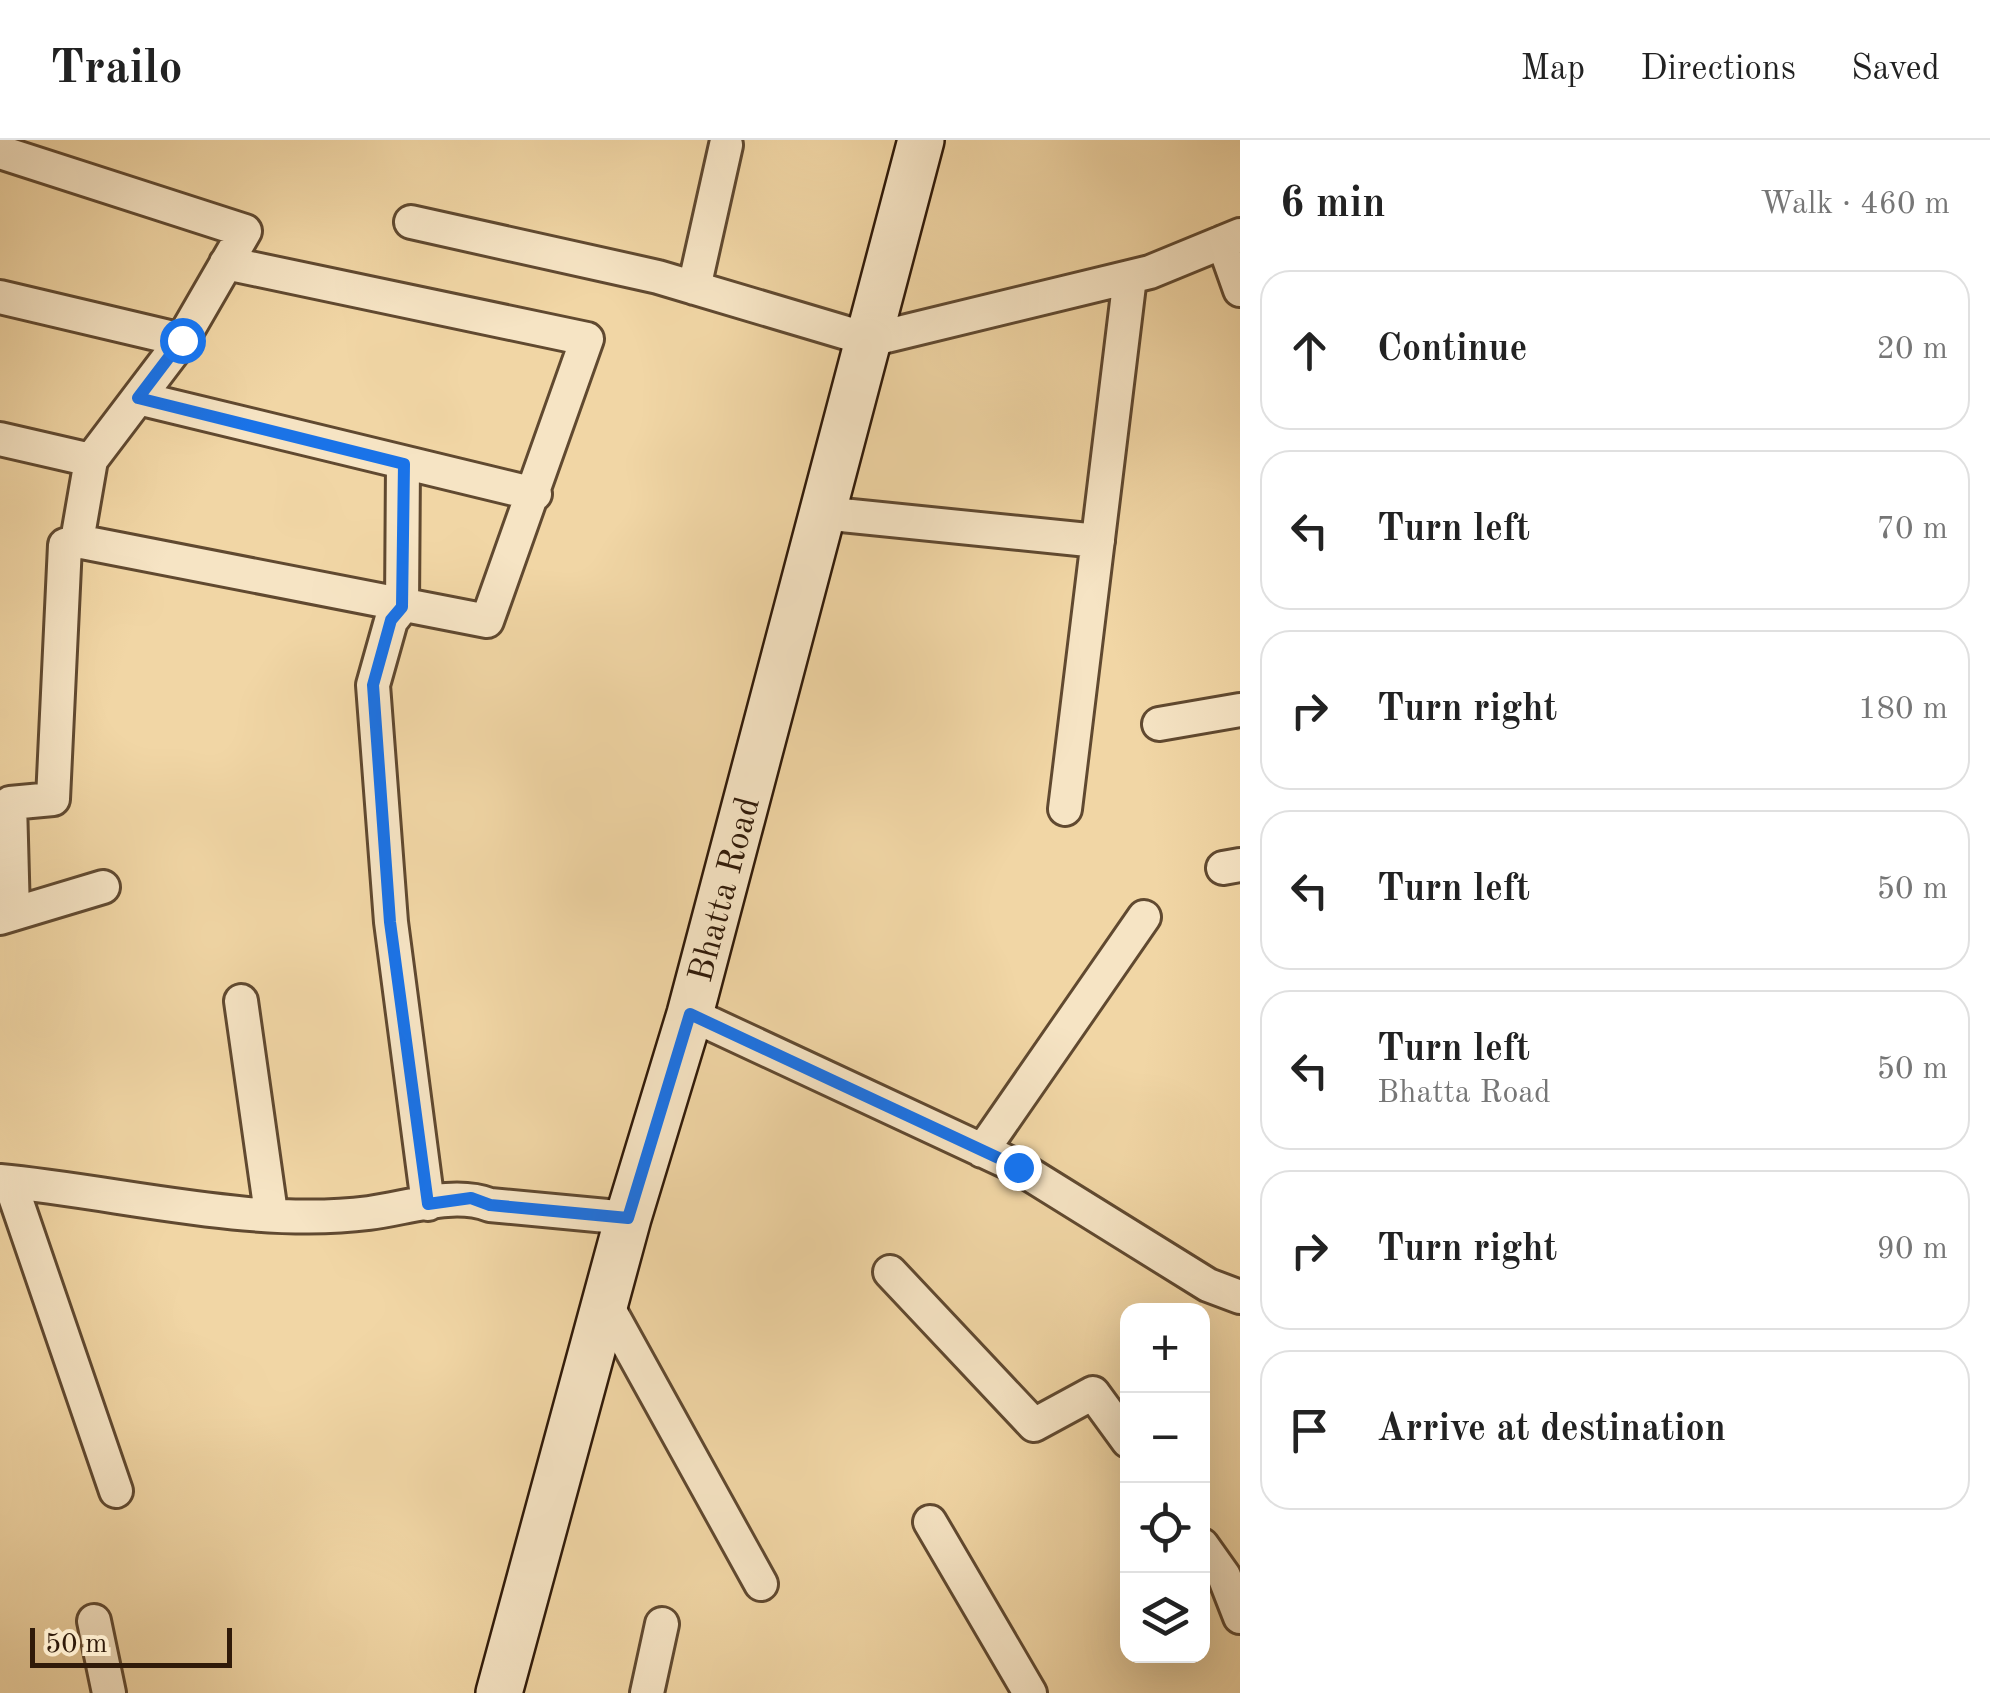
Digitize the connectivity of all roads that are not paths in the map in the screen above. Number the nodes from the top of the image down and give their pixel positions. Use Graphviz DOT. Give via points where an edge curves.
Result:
graph roads {
  1 [pos="922,140"];
  2 [pos="726,145"];
  3 [pos="0,152"];
  4 [pos="410,222"];
  5 [pos="1231,238"];
  6 [pos="226,263"];
  7 [pos="1130,277"];
  8 [pos="694,288"];
  9 [pos="1240,290"];
  10 [pos="0,297"];
  11 [pos="182,340"];
  12 [pos="870,340"];
  13 [pos="138,398"];
  14 [pos="0,439"];
  15 [pos="91,460"];
  16 [pos="404,464"];
  17 [pos="535,494"];
  18 [pos="822,513"];
  19 [pos="1098,540"];
  20 [pos="77,541"];
  21 [pos="402,607"];
  22 [pos="1240,710"];
  23 [pos="1158,724"];
  24 [pos="1065,809"];
  25 [pos="102,887"];
  26 [pos="6,916"];
  27 [pos="1144,918"];
  28 [pos="241,1001"];
  29 [pos="690,1014"];
  30 [pos="982,1151"];
  31 [pos="5,1182"];
  32 [pos="428,1204"];
  33 [pos="271,1213"];
  34 [pos="628,1218"];
  35 [pos="890,1272"];
  36 [pos="1240,1297"];
  37 [pos="605,1302"];
  38 [pos="1120,1430"];
  39 [pos="116,1492"];
  40 [pos="930,1522"];
  41 [pos="1210,1557"];
  42 [pos="761,1584"];
  43 [pos="1240,1617"];
  44 [pos="94,1621"];
  45 [pos="662,1624"];
  46 [pos="109,1693"];
  47 [pos="499,1693"];
  48 [pos="646,1693"];
  49 [pos="1030,1693"];
  1 -- 12 [label="main road, Bhatta Road"];
  2 -- 8 [label="street"];
  3 -- 6 [label="street" via="245,231"];
  4 -- 8 [label="street"];
  5 -- 7 [label="street"];
  5 -- 9 [label="street"];
  6 -- 11 [label="street"];
  6 -- 17 [label="street" via="587,338"];
  7 -- 12 [label="street"];
  7 -- 19 [label="street"];
  8 -- 12 [label="street"];
  10 -- 11 [label="street"];
  11 -- 13 [label="street"];
  12 -- 18 [label="main road, Bhatta Road"];
  13 -- 15 [label="street"];
  13 -- 16 [label="street"];
  14 -- 15 [label="street"];
  15 -- 20 [label="street"];
  16 -- 17 [label="street"];
  16 -- 21 [label="street"];
  17 -- 21 [label="street" via="487,621"];
  18 -- 19 [label="street"];
  18 -- 29 [label="main road, Bhatta Road"];
  19 -- 24 [label="street"];
  20 -- 21 [label="street"];
  20 -- 26 [label="street" via="65,544 53,799 10,803"];
  21 -- 32 [label="street" via="391,620 373,685 390,922"];
  22 -- 23 [label="street"];
  25 -- 26 [label="street"];
  27 -- 30 [label="street"];
  28 -- 33 [label="street"];
  29 -- 30 [label="street"];
  29 -- 34 [label="main road, Bhatta Road"];
  30 -- 36 [label="street"];
  31 -- 33 [label="street"];
  31 -- 39 [label="street"];
  32 -- 33 [label="street" via="364,1214"];
  32 -- 34 [label="street" via="471,1198"];
  34 -- 37 [label="main road, Bhatta Road"];
  35 -- 38 [label="street" via="1034,1425 1093,1393"];
  37 -- 42 [label="street"];
  37 -- 47 [label="main road, Bhatta Road"];
  40 -- 49 [label="street"];
  41 -- 43 [label="street"];
  44 -- 46 [label="street"];
  45 -- 48 [label="street"];
}
